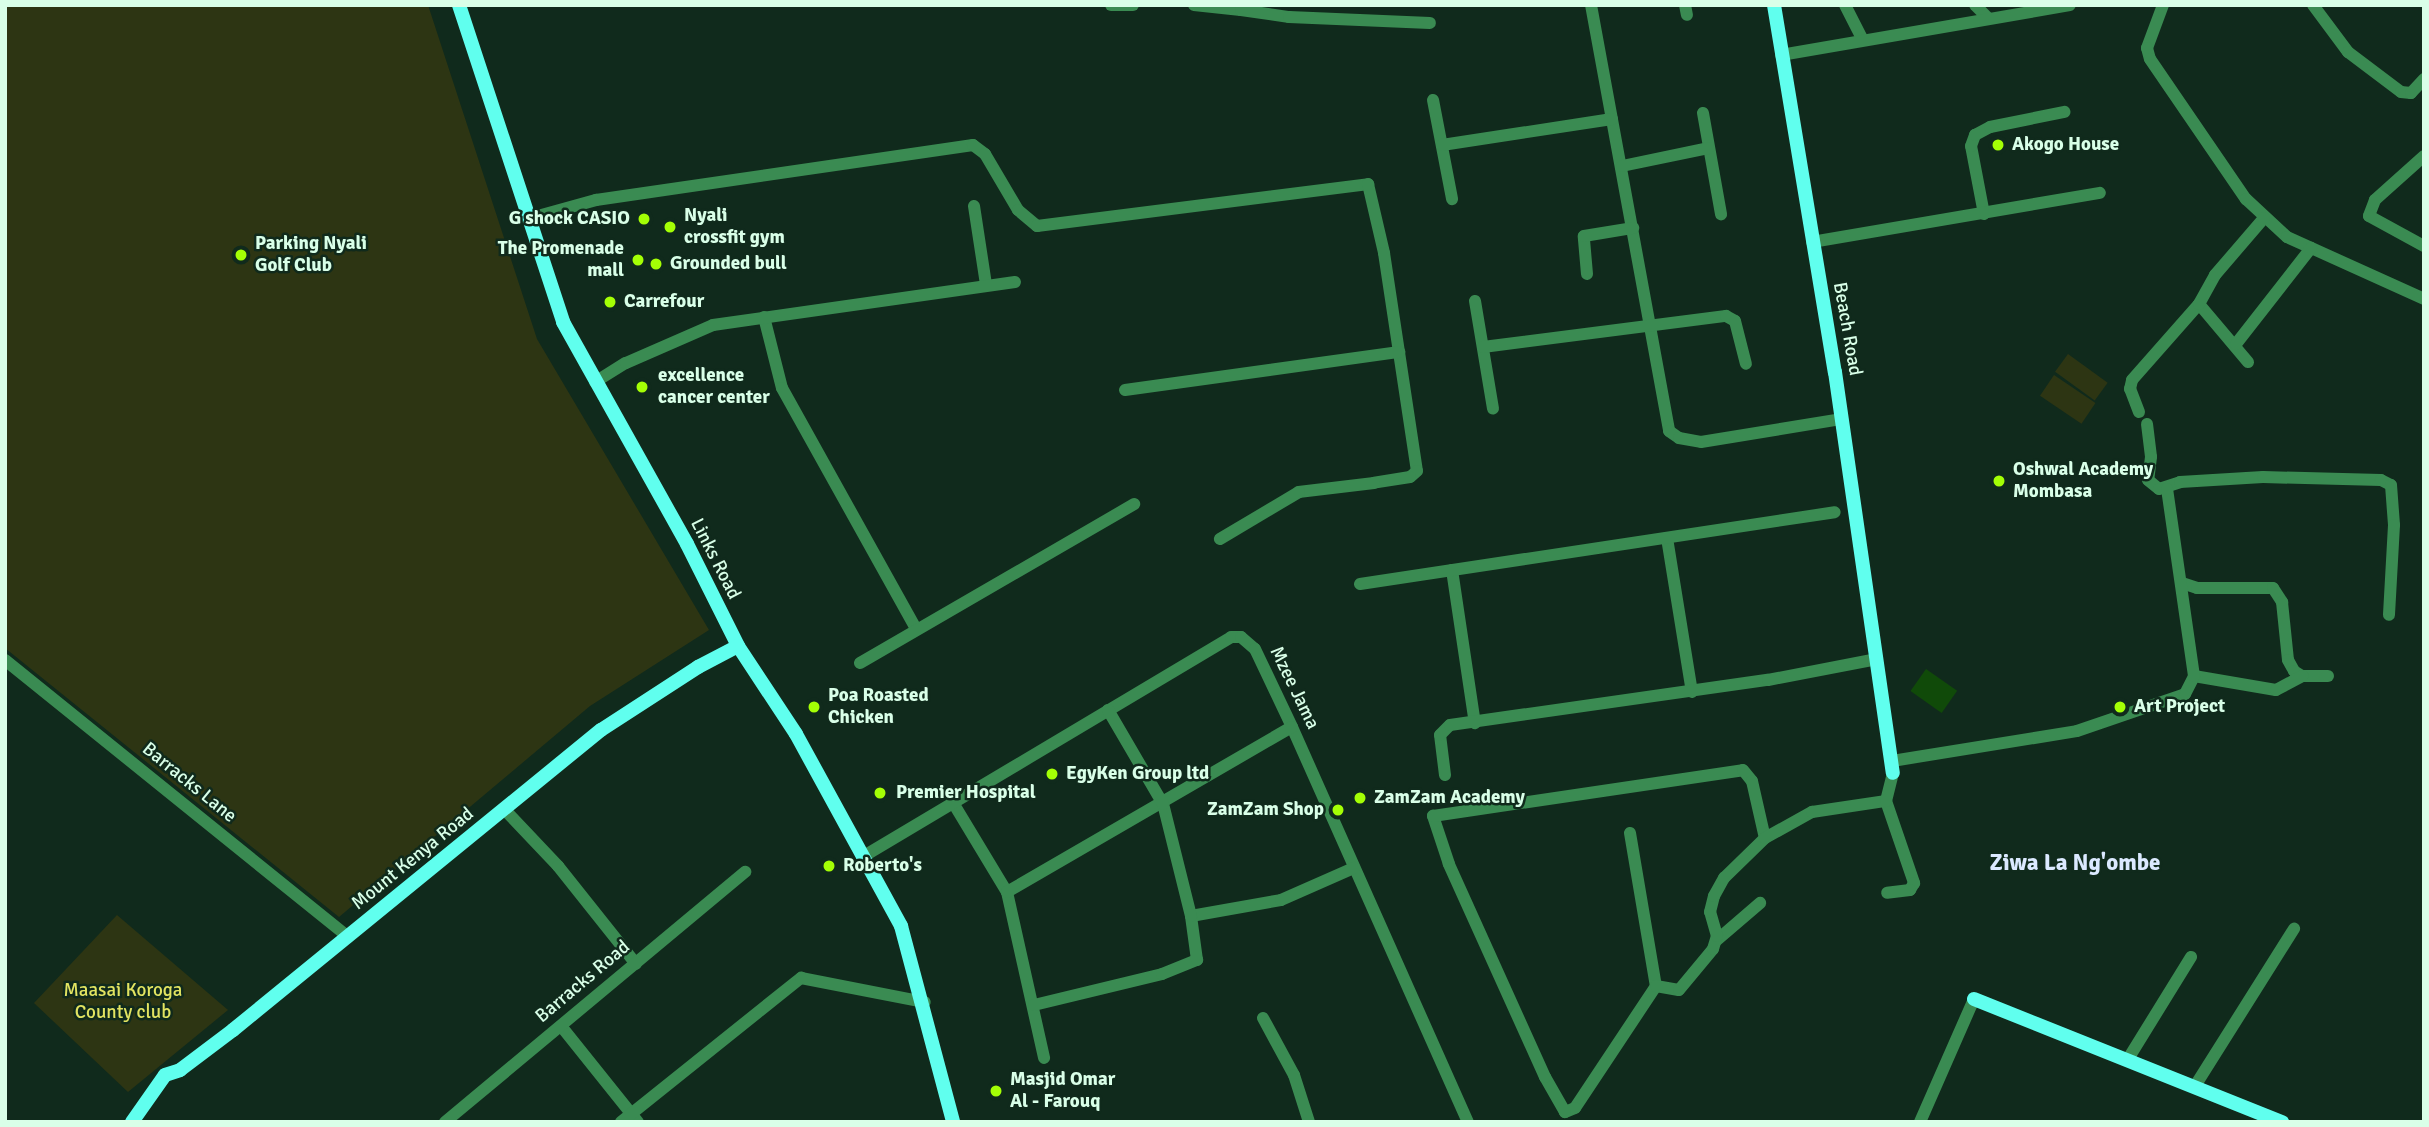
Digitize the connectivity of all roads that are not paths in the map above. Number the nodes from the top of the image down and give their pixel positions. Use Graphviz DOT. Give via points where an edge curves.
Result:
graph roads {
  1 [pos="458,5"];
  2 [pos="1111,5"];
  3 [pos="1133,5"];
  4 [pos="1194,5"];
  5 [pos="1591,5"];
  6 [pos="1774,5"];
  7 [pos="1845,5"];
  8 [pos="1975,5"];
  9 [pos="2070,5"];
  10 [pos="2163,5"];
  11 [pos="2313,5"];
  12 [pos="1241,7"];
  13 [pos="1988,18"];
  14 [pos="1430,23"];
  15 [pos="1863,40"];
  16 [pos="1781,55"];
  17 [pos="2424,79"];
  18 [pos="1433,100"];
  19 [pos="2064,112"];
  20 [pos="1703,113"];
  21 [pos="1612,119"];
  22 [pos="1441,145"];
  23 [pos="1708,148"];
  24 [pos="2424,156"];
  25 [pos="1622,166"];
  26 [pos="2100,193"];
  27 [pos="1452,199"];
  28 [pos="974,206"];
  29 [pos="1721,214"];
  30 [pos="1984,214"];
  31 [pos="2264,218"];
  32 [pos="527,219"];
  33 [pos="1633,229"];
  34 [pos="1812,243"];
  35 [pos="2424,246"];
  36 [pos="2311,248"];
  37 [pos="1587,274"];
  38 [pos="1015,282"];
  39 [pos="986,284"];
  40 [pos="2424,299"];
  41 [pos="1475,301"];
  42 [pos="2200,304"];
  43 [pos="764,317"];
  44 [pos="1650,326"];
  45 [pos="2236,344"];
  46 [pos="1483,347"];
  47 [pos="1399,352"];
  48 [pos="2248,362"];
  49 [pos="1746,364"];
  50 [pos="595,382"];
  51 [pos="1125,390"];
  52 [pos="1493,409"];
  53 [pos="2139,412"];
  54 [pos="1842,419"];
  55 [pos="2147,424"];
  56 [pos="2166,489"];
  57 [pos="1133,504"];
  58 [pos="1835,512"];
  59 [pos="1667,538"];
  60 [pos="1220,539"];
  61 [pos="1452,570"];
  62 [pos="2182,583"];
  63 [pos="1360,584"];
  64 [pos="2389,615"];
  65 [pos="916,629"];
  66 [pos="738,646"];
  67 [pos="1877,659"];
  68 [pos="5,660"];
  69 [pos="860,663"];
  70 [pos="2194,676"];
  71 [pos="2302,676"];
  72 [pos="2328,676"];
  73 [pos="1692,692"];
  74 [pos="1108,710"];
  75 [pos="1475,723"];
  76 [pos="1292,727"];
  77 [pos="1892,767"];
  78 [pos="1445,775"];
  79 [pos="952,801"];
  80 [pos="1886,801"];
  81 [pos="1163,804"];
  82 [pos="504,809"];
  83 [pos="1630,833"];
  84 [pos="1765,838"];
  85 [pos="864,856"];
  86 [pos="1354,868"];
  87 [pos="745,872"];
  88 [pos="1007,892"];
  89 [pos="1887,893"];
  90 [pos="1760,903"];
  91 [pos="1191,916"];
  92 [pos="2294,929"];
  93 [pos="348,937"];
  94 [pos="1717,940"];
  95 [pos="2191,957"];
  96 [pos="636,964"];
  97 [pos="1656,986"];
  98 [pos="1974,999"];
  99 [pos="925,1002"];
  100 [pos="1034,1005"];
  101 [pos="1263,1018"];
  102 [pos="561,1026"];
  103 [pos="1044,1058"];
  104 [pos="2128,1059"];
  105 [pos="2195,1086"];
  106 [pos="635,1118"];
  107 [pos="132,1122"];
  108 [pos="445,1122"];
  109 [pos="621,1122"];
  110 [pos="953,1122"];
  111 [pos="1309,1122"];
  112 [pos="1468,1122"];
  113 [pos="1920,1122"];
  114 [pos="2282,1122"];
  1 -- 32 [label="main road, Links Road"];
  2 -- 3 [label="street"];
  4 -- 12 [label="street"];
  5 -- 21 [label="street"];
  6 -- 16 [label="main road, Beach Road"];
  7 -- 15 [label="street"];
  8 -- 13 [label="street"];
  9 -- 13 [label="street"];
  10 -- 31 [label="street" via="2147,48 2150,59 2214,156"];
  11 -- 17 [label="street" via="2348,52 2401,92 2411,93"];
  12 -- 14 [label="street" via="1289,17"];
  13 -- 15 [label="street"];
  15 -- 16 [label="street"];
  16 -- 34 [label="main road, Beach Road"];
  18 -- 22 [label="street"];
  19 -- 30 [label="street" via="1990,127 1975,135 1971,146"];
  20 -- 23 [label="street"];
  21 -- 22 [label="street"];
  21 -- 25 [label="street"];
  22 -- 27 [label="street"];
  23 -- 25 [label="street"];
  23 -- 29 [label="street"];
  24 -- 35 [label="street" via="2375,200 2369,216"];
  25 -- 33 [label="street"];
  26 -- 30 [label="street"];
  28 -- 39 [label="street"];
  30 -- 34 [label="street"];
  31 -- 36 [label="street"];
  31 -- 42 [label="street" via="2216,275"];
  32 -- 47 [label="street" via="596,200 973,145 985,155 1018,209 1037,226 1365,184 1372,189"];
  32 -- 50 [label="main road, Links Road" via="564,322"];
  33 -- 37 [label="street" via="1584,236"];
  33 -- 44 [label="street"];
  34 -- 54 [label="main road, Beach Road"];
  36 -- 40 [label="street"];
  36 -- 45 [label="street"];
  38 -- 39 [label="street"];
  39 -- 43 [label="street"];
  41 -- 46 [label="street"];
  42 -- 45 [label="street"];
  42 -- 53 [label="street" via="2132,380 2130,388"];
  43 -- 50 [label="street" via="687,334"];
  43 -- 65 [label="street" via="782,388"];
  44 -- 46 [label="street"];
  44 -- 49 [label="street" via="1730,316 1738,327"];
  44 -- 54 [label="street" via="1666,423 1679,438 1718,440"];
  45 -- 48 [label="street"];
  46 -- 52 [label="street"];
  47 -- 51 [label="street"];
  47 -- 60 [label="street" via="1419,462 1414,475 1299,492"];
  50 -- 66 [label="main road, Links Road" via="687,544"];
  54 -- 67 [label="main road, Beach Road"];
  55 -- 56 [label="street" via="2148,480 2153,487"];
  56 -- 62 [label="street"];
  56 -- 64 [label="street" via="2180,482 2263,477 2389,484 2395,525"];
  57 -- 65 [label="street"];
  58 -- 59 [label="street"];
  59 -- 61 [label="street"];
  59 -- 73 [label="street"];
  61 -- 63 [label="street"];
  61 -- 75 [label="street"];
  62 -- 70 [label="street"];
  62 -- 71 [label="street" via="2197,588 2273,588 2281,602 2288,660"];
  65 -- 69 [label="street"];
  66 -- 82 [label="main road, Mount Kenya Road" via="601,730"];
  66 -- 85 [label="main road, Links Road" via="796,734"];
  67 -- 73 [label="street"];
  67 -- 77 [label="main road, Beach Road"];
  68 -- 93 [label="street, Barracks Lane"];
  70 -- 71 [label="street" via="2264,690 2284,687"];
  70 -- 77 [label="street" via="2185,694 2174,701 2077,731"];
  71 -- 72 [label="street"];
  73 -- 75 [label="street"];
  74 -- 76 [label="street, Mzee Jama" via="1236,635 1255,649"];
  74 -- 79 [label="street, Mzee Jama"];
  74 -- 81 [label="street"];
  75 -- 78 [label="street" via="1450,725 1441,733"];
  76 -- 81 [label="street"];
  76 -- 86 [label="street, Mzee Jama"];
  77 -- 80 [label="street"];
  79 -- 85 [label="street, Mzee Jama"];
  79 -- 88 [label="street"];
  80 -- 84 [label="street" via="1812,811"];
  80 -- 89 [label="street" via="1914,883 1910,890"];
  81 -- 88 [label="street"];
  81 -- 91 [label="street"];
  82 -- 93 [label="main road, Mount Kenya Road"];
  82 -- 96 [label="street" via="558,866"];
  83 -- 97 [label="street"];
  84 -- 94 [label="street" via="1724,878 1714,896 1710,912"];
  84 -- 97 [label="street" via="1752,781 1743,770 1433,816 1449,864 1563,1111 1575,1108"];
  85 -- 99 [label="main road, Links Road" via="901,926"];
  86 -- 91 [label="street" via="1281,900"];
  86 -- 112 [label="street, Mzee Jama"];
  87 -- 96 [label="street, Barracks Road"];
  88 -- 100 [label="street"];
  90 -- 94 [label="street"];
  91 -- 100 [label="street" via="1198,953 1191,964"];
  92 -- 105 [label="street"];
  93 -- 107 [label="main road, Mount Kenya Road" via="190,1062 165,1075"];
  94 -- 97 [label="street" via="1684,987"];
  95 -- 104 [label="street"];
  96 -- 102 [label="street, Barracks Road"];
  98 -- 104 [label="main road"];
  98 -- 113 [label="street"];
  99 -- 106 [label="street" via="802,978"];
  99 -- 110 [label="main road, Links Road"];
  100 -- 103 [label="street"];
  101 -- 111 [label="street" via="1293,1075"];
  102 -- 106 [label="street"];
  102 -- 108 [label="street, Barracks Road"];
  104 -- 105 [label="main road"];
  105 -- 114 [label="main road"];
  106 -- 109 [label="street"];
}
